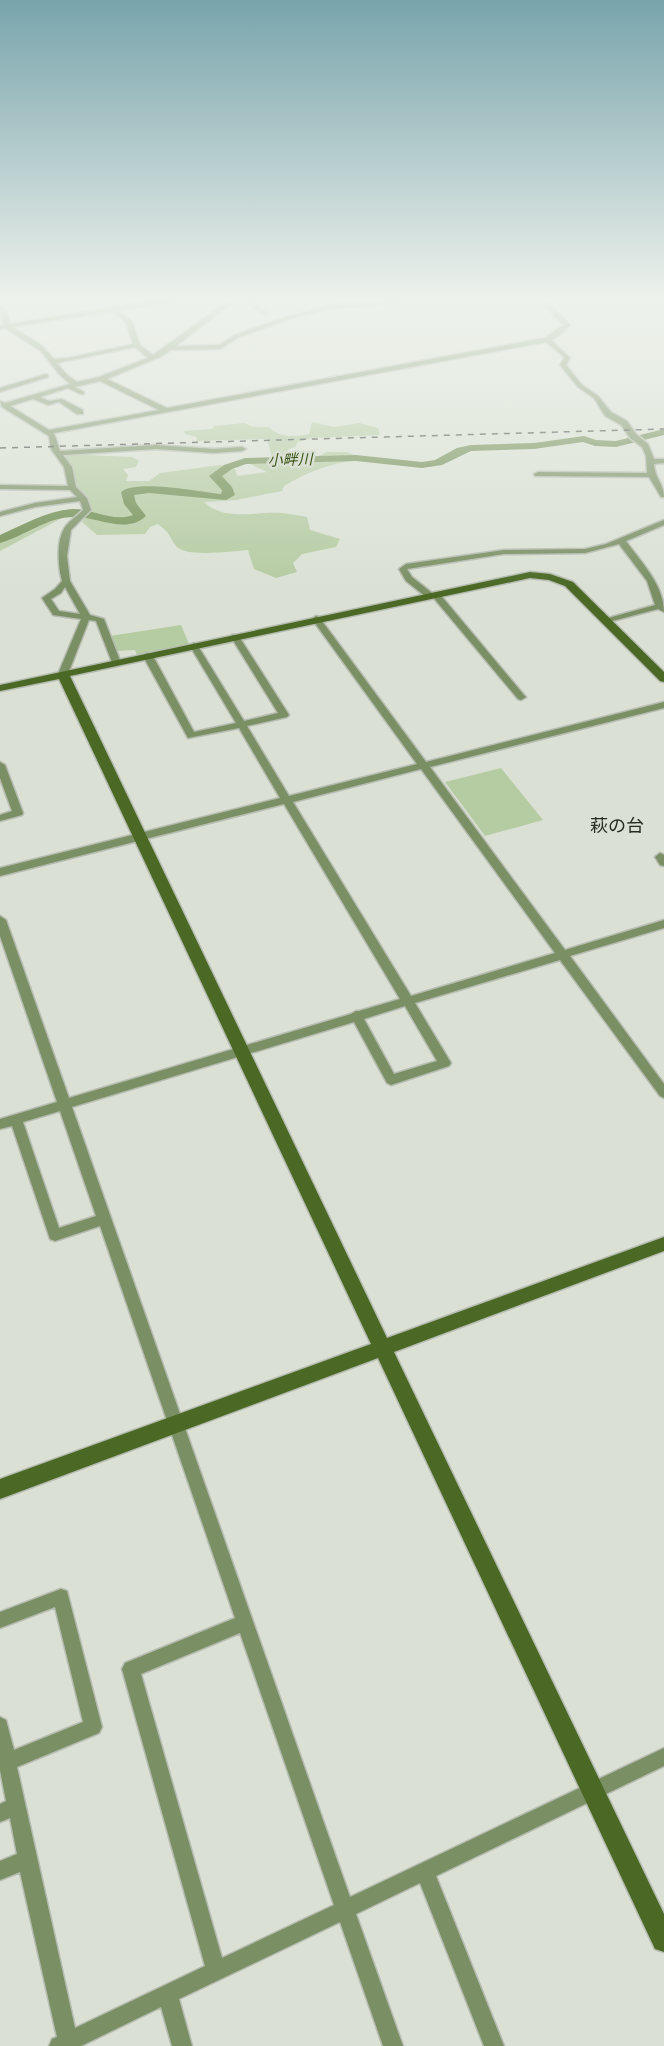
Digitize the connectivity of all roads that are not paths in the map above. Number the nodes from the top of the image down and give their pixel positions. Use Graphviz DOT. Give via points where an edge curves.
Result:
graph roads {
  1 [pos="137,396"];
  2 [pos="245,396"];
  3 [pos="595,396"];
  4 [pos="34,397"];
  5 [pos="2,404"];
  6 [pos="167,411"];
  7 [pos="80,412"];
  8 [pos="49,432"];
  9 [pos="242,449"];
  10 [pos="58,453"];
  11 [pos="649,462"];
  12 [pos="664,462"];
  13 [pos="538,474"];
  14 [pos="651,475"];
  15 [pos="0,487"];
  16 [pos="72,488"];
  17 [pos="664,495"];
  18 [pos="82,498"];
  19 [pos="0,514"];
  20 [pos="664,522"];
  21 [pos="621,541"];
  22 [pos="66,581"];
  23 [pos="432,594"];
  24 [pos="662,607"];
  25 [pos="86,618"];
  26 [pos="316,619"];
  27 [pos="605,620"];
  28 [pos="235,637"];
  29 [pos="194,646"];
  30 [pos="148,656"];
  31 [pos="116,663"];
  32 [pos="63,674"];
  33 [pos="664,679"];
  34 [pos="0,688"];
  35 [pos="521,697"];
  36 [pos="664,705"];
  37 [pos="241,724"];
  38 [pos="0,765"];
  39 [pos="424,765"];
  40 [pos="286,799"];
  41 [pos="0,818"];
  42 [pos="140,836"];
  43 [pos="0,872"];
  44 [pos="0,920"];
  45 [pos="664,924"];
  46 [pos="563,955"];
  47 [pos="406,1000"];
  48 [pos="356,1016"];
  49 [pos="242,1050"];
  50 [pos="664,1093"];
  51 [pos="66,1104"];
  52 [pos="16,1119"];
  53 [pos="0,1124"];
  54 [pos="104,1219"];
  55 [pos="664,1244"];
  56 [pos="384,1348"];
  57 [pos="176,1423"];
  58 [pos="0,1489"];
  59 [pos="0,1620"];
  60 [pos="243,1623"];
  61 [pos="0,1726"];
  62 [pos="664,1757"];
  63 [pos="8,1762"];
  64 [pos="593,1790"];
  65 [pos="8,1809"];
  66 [pos="27,1859"];
  67 [pos="0,1871"];
  68 [pos="425,1872"];
  69 [pos="344,1910"];
  70 [pos="664,1940"];
  71 [pos="216,1972"];
  72 [pos="168,1995"];
  73 [pos="65,2045"];
  74 [pos="182,2046"];
  75 [pos="393,2046"];
  76 [pos="494,2046"];
  1 -- 6 [label="street"];
  2 -- 6 [label="street"];
  3 -- 11 [label="street" via="608,414 624,423 649,452"];
  4 -- 5 [label="street"];
  4 -- 7 [label="street" via="48,404 60,400"];
  5 -- 8 [label="street"];
  6 -- 8 [label="street"];
  8 -- 10 [label="street"];
  9 -- 10 [label="street" via="156,447"];
  10 -- 16 [label="street" via="68,467"];
  11 -- 12 [label="street"];
  11 -- 14 [label="street"];
  13 -- 14 [label="street"];
  14 -- 17 [label="street"];
  15 -- 16 [label="street"];
  16 -- 18 [label="street"];
  18 -- 19 [label="street"];
  18 -- 22 [label="street" via="84,513 67,531 63,567"];
  20 -- 21 [label="street"];
  21 -- 23 [label="street" via="585,551 504,552 403,569 406,576"];
  21 -- 24 [label="street" via="651,581"];
  22 -- 25 [label="street"];
  22 -- 25 [label="street" via="46,598 56,613"];
  23 -- 26 [label="street"];
  23 -- 27 [label="street" via="542,574 569,584"];
  23 -- 35 [label="street"];
  24 -- 27 [label="street"];
  25 -- 31 [label="street" via="100,619"];
  25 -- 32 [label="street"];
  26 -- 28 [label="street"];
  26 -- 39 [label="street"];
  27 -- 33 [label="street"];
  28 -- 29 [label="street"];
  28 -- 37 [label="street" via="284,715"];
  29 -- 30 [label="street"];
  29 -- 37 [label="street"];
  30 -- 31 [label="street"];
  30 -- 37 [label="street" via="191,736"];
  31 -- 32 [label="street"];
  32 -- 34 [label="street"];
  32 -- 42 [label="street"];
  36 -- 39 [label="street"];
  37 -- 40 [label="street"];
  38 -- 41 [label="street" via="18,813"];
  39 -- 40 [label="street"];
  39 -- 46 [label="street"];
  40 -- 42 [label="street"];
  40 -- 47 [label="street"];
  42 -- 43 [label="street"];
  42 -- 49 [label="street"];
  44 -- 51 [label="street"];
  45 -- 46 [label="street"];
  46 -- 47 [label="street"];
  46 -- 50 [label="street"];
  47 -- 48 [label="street"];
  47 -- 48 [label="street" via="445,1063 391,1080"];
  48 -- 49 [label="street"];
  49 -- 51 [label="street"];
  49 -- 56 [label="street"];
  51 -- 52 [label="street"];
  51 -- 54 [label="street"];
  52 -- 53 [label="street"];
  52 -- 54 [label="street" via="55,1235"];
  54 -- 57 [label="street"];
  55 -- 56 [label="street"];
  56 -- 57 [label="street"];
  56 -- 64 [label="street"];
  57 -- 58 [label="street"];
  57 -- 60 [label="street"];
  59 -- 63 [label="street" via="61,1597 93,1726"];
  60 -- 69 [label="street"];
  60 -- 71 [label="street" via="131,1669"];
  61 -- 63 [label="street"];
  62 -- 64 [label="street"];
  63 -- 65 [label="street"];
  64 -- 68 [label="street"];
  64 -- 70 [label="street"];
  65 -- 66 [label="street"];
  66 -- 67 [label="street"];
  66 -- 73 [label="street"];
  68 -- 69 [label="street"];
  68 -- 76 [label="street"];
  69 -- 71 [label="street"];
  69 -- 75 [label="street"];
  71 -- 72 [label="street"];
  72 -- 73 [label="street"];
  72 -- 74 [label="street"];
}
